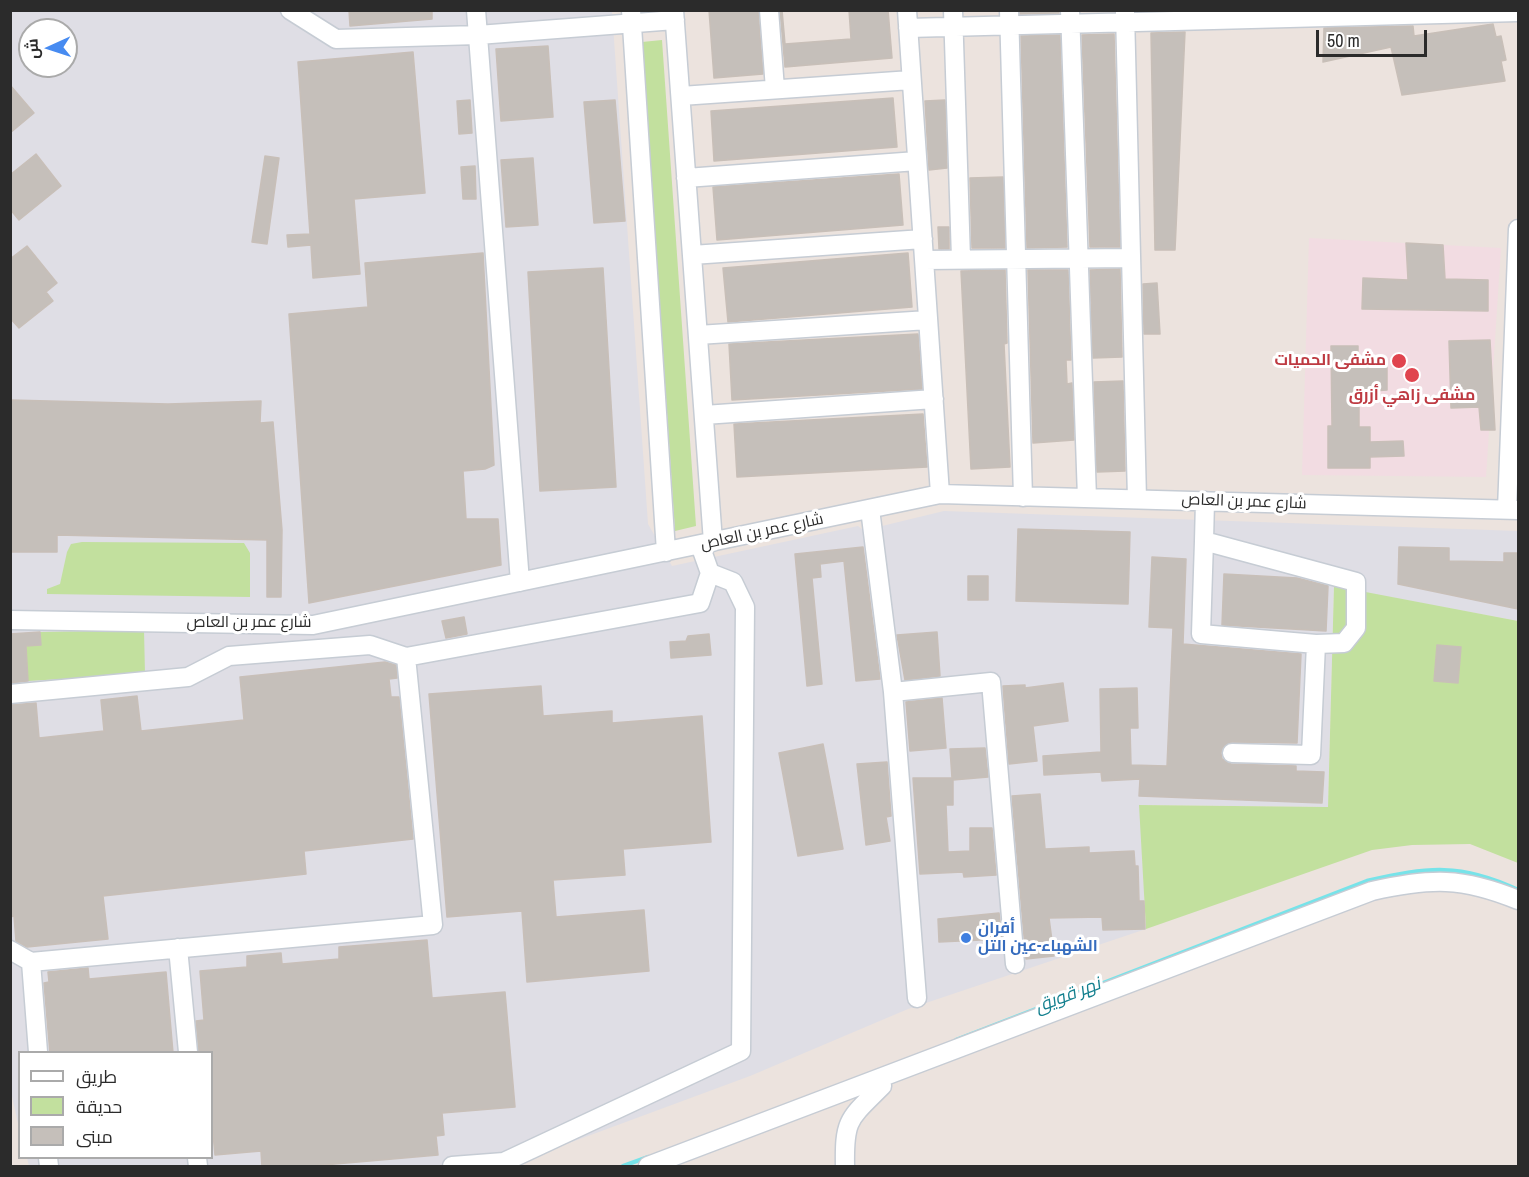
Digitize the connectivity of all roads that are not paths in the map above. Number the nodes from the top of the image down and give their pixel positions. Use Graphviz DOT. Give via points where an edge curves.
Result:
graph roads {
  1 [pos="290,10"];
  2 [pos="476,10"];
  3 [pos="769,10"];
  4 [pos="1460,12"];
  5 [pos="1518,12"];
  6 [pos="1340,13"];
  7 [pos="1402,13"];
  8 [pos="1273,14"];
  9 [pos="675,15"];
  10 [pos="1213,15"];
  11 [pos="1125,16"];
  12 [pos="632,17"];
  13 [pos="1070,17"];
  14 [pos="1009,18"];
  15 [pos="907,19"];
  16 [pos="953,19"];
  17 [pos="478,35"];
  18 [pos="911,80"];
  19 [pos="775,89"];
  20 [pos="681,96"];
  21 [pos="917,161"];
  22 [pos="686,177"];
  23 [pos="1518,229"];
  24 [pos="923,239"];
  25 [pos="692,255"];
  26 [pos="1079,258"];
  27 [pos="1131,258"];
  28 [pos="961,259"];
  29 [pos="1016,259"];
  30 [pos="924,260"];
  31 [pos="1517,296"];
  32 [pos="928,320"];
  33 [pos="698,335"];
  34 [pos="934,399"];
  35 [pos="704,415"];
  36 [pos="940,494"];
  37 [pos="1023,496"];
  38 [pos="1087,498"];
  39 [pos="1137,499"];
  40 [pos="1205,501"];
  41 [pos="870,509"];
  42 [pos="1513,509"];
  43 [pos="1204,541"];
  44 [pos="706,543"];
  45 [pos="666,552"];
  46 [pos="711,573"];
  47 [pos="520,582"];
  48 [pos="10,620"];
  49 [pos="1316,644"];
  50 [pos="406,657"];
  51 [pos="893,692"];
  52 [pos="10,693"];
  53 [pos="1232,753"];
  54 [pos="1518,900"];
  55 [pos="178,948"];
  56 [pos="10,950"];
  57 [pos="30,962"];
  58 [pos="1015,964"];
  59 [pos="917,998"];
  60 [pos="38,1051"];
  61 [pos="188,1051"];
  62 [pos="881,1078"];
  63 [pos="452,1167"];
  64 [pos="648,1167"];
  65 [pos="845,1167"];
  1 -- 17 [label="street" via="336,39"];
  2 -- 17 [label="street"];
  3 -- 19 [label="street"];
  4 -- 5 [label="street"];
  4 -- 7 [label="street"];
  6 -- 7 [label="street"];
  6 -- 8 [label="street"];
  8 -- 10 [label="street"];
  9 -- 12 [label="street"];
  9 -- 20 [label="street"];
  10 -- 11 [label="street"];
  11 -- 13 [label="street"];
  11 -- 27 [label="street"];
  12 -- 17 [label="street"];
  12 -- 45 [label="street"];
  13 -- 14 [label="street"];
  13 -- 26 [label="street"];
  14 -- 16 [label="street"];
  14 -- 29 [label="street"];
  15 -- 16 [label="street"];
  15 -- 18 [label="street"];
  16 -- 28 [label="street"];
  17 -- 47 [label="street"];
  18 -- 19 [label="street"];
  18 -- 21 [label="street"];
  19 -- 20 [label="street"];
  20 -- 22 [label="street"];
  21 -- 22 [label="street"];
  21 -- 24 [label="street"];
  22 -- 25 [label="street"];
  23 -- 31 [label="street"];
  24 -- 25 [label="street"];
  24 -- 30 [label="street"];
  25 -- 33 [label="street"];
  26 -- 27 [label="street"];
  26 -- 29 [label="street"];
  26 -- 38 [label="street"];
  27 -- 39 [label="street"];
  28 -- 29 [label="street"];
  28 -- 30 [label="street"];
  29 -- 37 [label="street"];
  30 -- 32 [label="street"];
  31 -- 42 [label="street"];
  32 -- 33 [label="street"];
  32 -- 34 [label="street"];
  33 -- 35 [label="street"];
  34 -- 35 [label="street"];
  34 -- 36 [label="street"];
  35 -- 44 [label="street"];
  36 -- 37 [label="street, شارع عمر بن العاص"];
  36 -- 41 [label="street, شارع عمر بن العاص"];
  37 -- 38 [label="street, شارع عمر بن العاص"];
  38 -- 39 [label="street, شارع عمر بن العاص"];
  39 -- 40 [label="street, شارع عمر بن العاص"];
  40 -- 42 [label="street, شارع عمر بن العاص"];
  40 -- 43 [label="street"];
  41 -- 44 [label="street, شارع عمر بن العاص"];
  41 -- 51 [label="street"];
  43 -- 49 [label="street" via="1201,634"];
  43 -- 49 [label="street" via="1356,582 1356,628 1344,644"];
  44 -- 45 [label="street, شارع عمر بن العاص"];
  44 -- 46 [label="street"];
  45 -- 47 [label="street, شارع عمر بن العاص"];
  46 -- 50 [label="street" via="700,603"];
  46 -- 63 [label="street" via="734,582 745,607 741,1051 504,1162"];
  47 -- 48 [label="street, شارع عمر بن العاص" via="313,625"];
  49 -- 53 [label="street" via="1311,755"];
  50 -- 52 [label="street" via="369,645 229,656 188,677"];
  50 -- 55 [label="street" via="434,925"];
  51 -- 58 [label="street" via="991,682"];
  51 -- 59 [label="street"];
  54 -- 62 [label="street" via="1486,887 1450,880 1413,881 1372,891"];
  55 -- 57 [label="street"];
  55 -- 61 [label="street"];
  56 -- 57 [label="street"];
  57 -- 60 [label="street"];
  62 -- 64 [label="street"];
  62 -- 65 [label="street" via="882,1086 854,1113 844,1133"];
}
